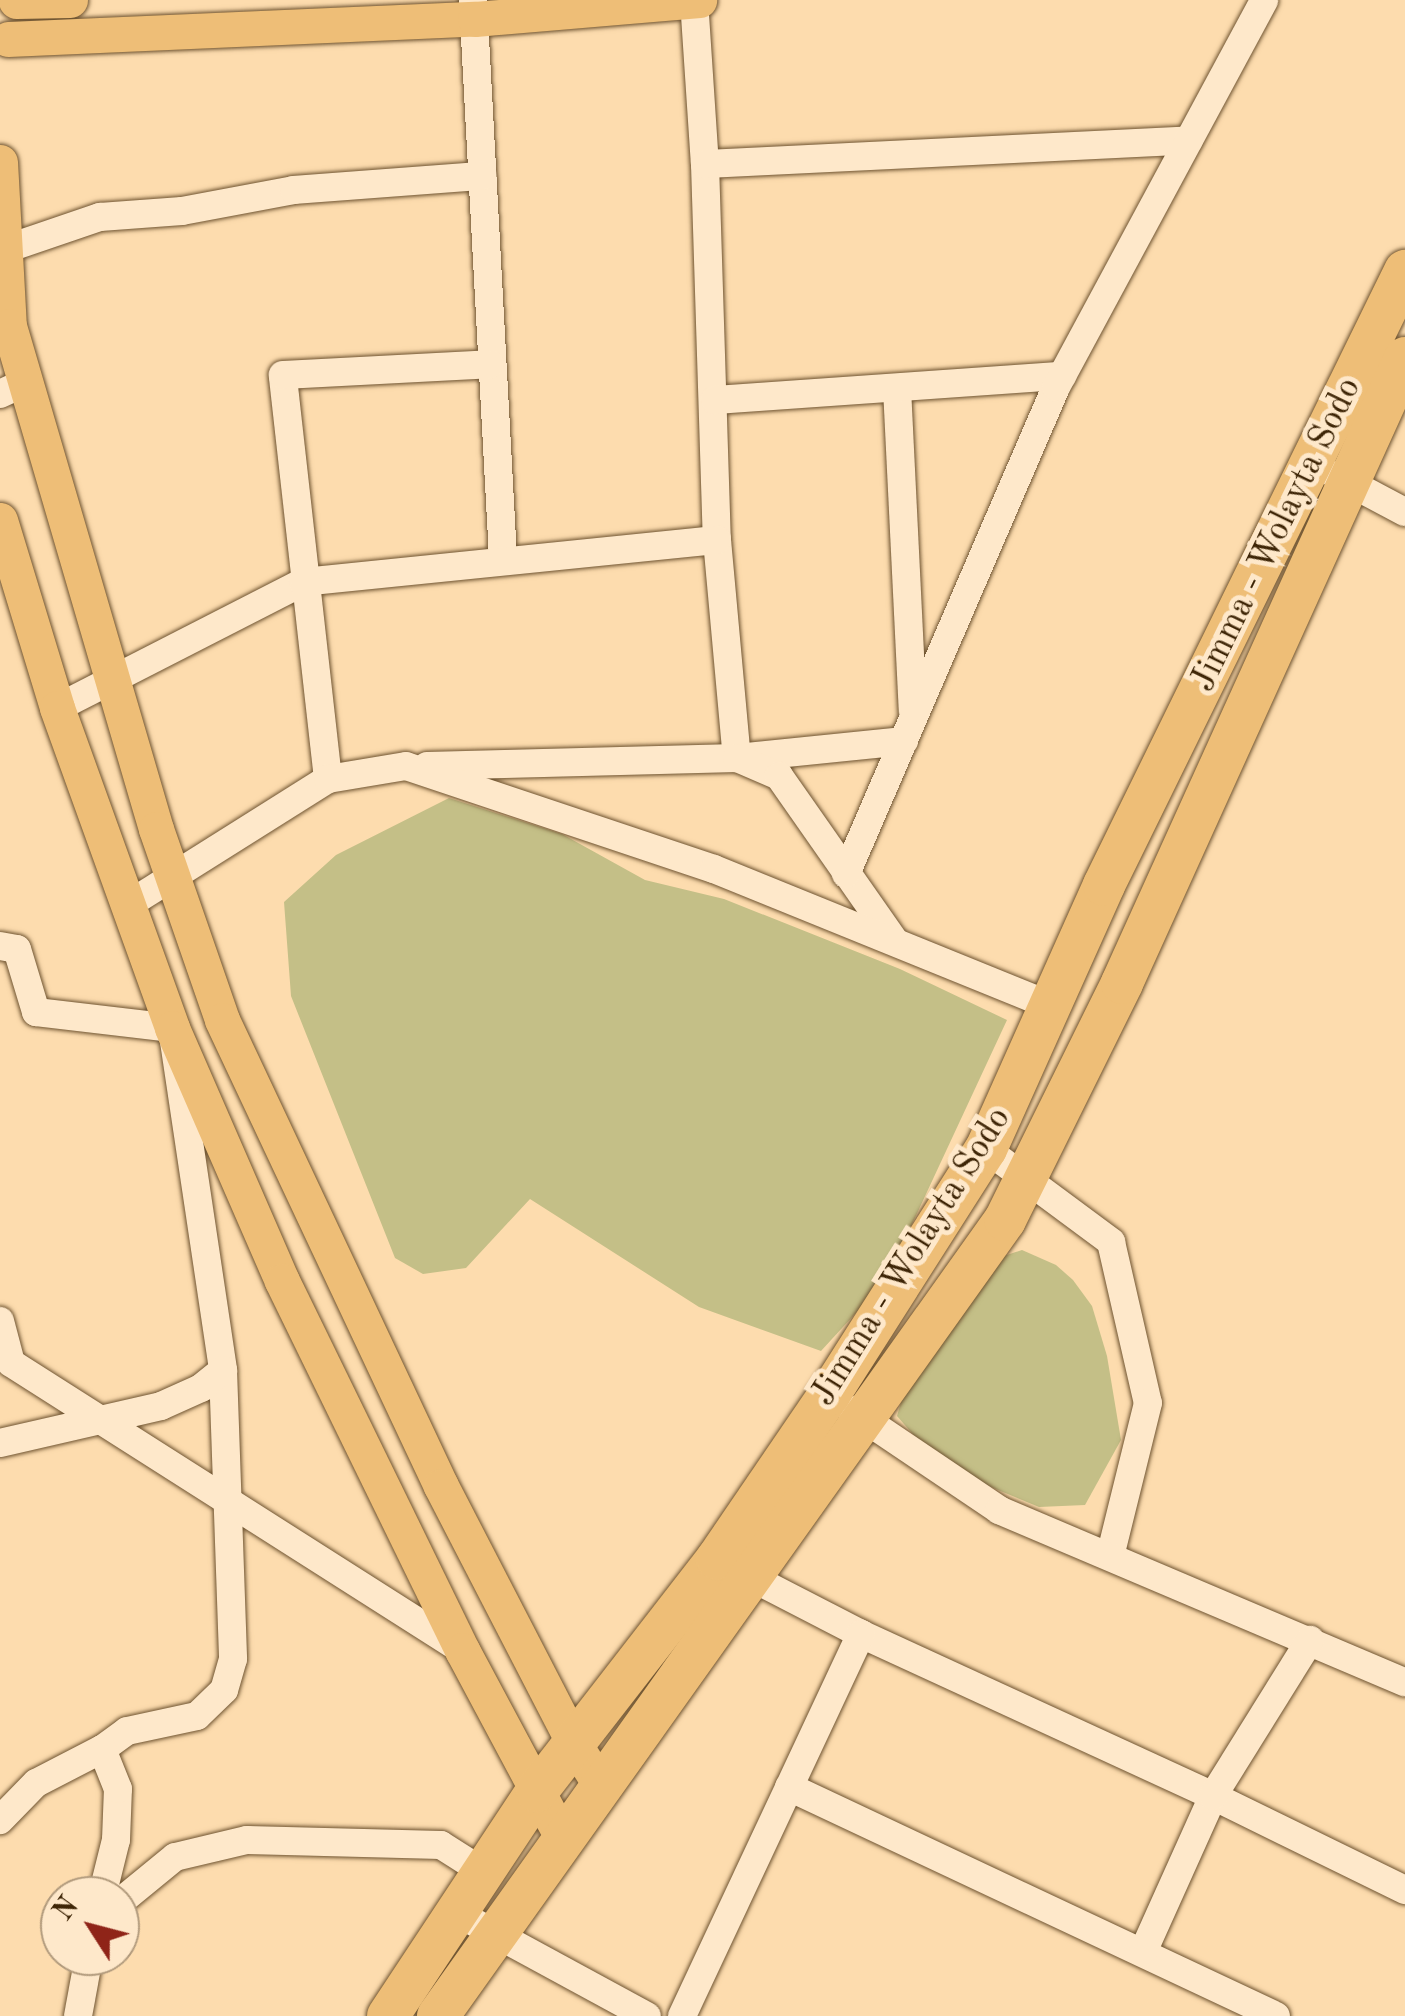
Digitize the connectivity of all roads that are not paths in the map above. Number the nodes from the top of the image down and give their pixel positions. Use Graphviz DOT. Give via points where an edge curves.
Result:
graph roads {
  1 [pos="70,0"];
  2 [pos="696,0"];
  3 [pos="1264,0"];
  4 [pos="16,1"];
  5 [pos="474,10"];
  6 [pos="4,42"];
  7 [pos="1188,140"];
  8 [pos="0,162"];
  9 [pos="705,164"];
  10 [pos="482,176"];
  11 [pos="2,250"];
  12 [pos="1405,271"];
  13 [pos="1405,358"];
  14 [pos="490,364"];
  15 [pos="1062,376"];
  16 [pos="13,388"];
  17 [pos="897,388"];
  18 [pos="715,400"];
  19 [pos="1331,473"];
  20 [pos="1405,512"];
  21 [pos="0,520"];
  22 [pos="717,540"];
  23 [pos="503,558"];
  24 [pos="303,582"];
  25 [pos="114,680"];
  26 [pos="57,708"];
  27 [pos="908,730"];
  28 [pos="737,758"];
  29 [pos="406,766"];
  30 [pos="328,779"];
  31 [pos="846,874"];
  32 [pos="173,877"];
  33 [pos="131,903"];
  34 [pos="893,939"];
  35 [pos="0,946"];
  36 [pos="1052,1006"];
  37 [pos="172,1028"];
  38 [pos="986,1149"];
  39 [pos="1026,1178"];
  40 [pos="0,1321"];
  41 [pos="223,1370"];
  42 [pos="846,1406"];
  43 [pos="101,1420"];
  44 [pos="0,1443"];
  45 [pos="228,1500"];
  46 [pos="1110,1556"];
  47 [pos="734,1568"];
  48 [pos="861,1634"];
  49 [pos="1310,1640"];
  50 [pos="462,1650"];
  51 [pos="1405,1682"];
  52 [pos="573,1742"];
  53 [pos="102,1749"];
  54 [pos="601,1786"];
  55 [pos="788,1787"];
  56 [pos="537,1791"];
  57 [pos="1213,1796"];
  58 [pos="0,1820"];
  59 [pos="563,1840"];
  60 [pos="482,1871"];
  61 [pos="107,1876"];
  62 [pos="140,1886"];
  63 [pos="1405,1890"];
  64 [pos="457,1913"];
  65 [pos="494,1936"];
  66 [pos="1143,1952"];
  67 [pos="85,1976"];
  68 [pos="78,2016"];
  69 [pos="388,2016"];
  70 [pos="438,2016"];
  71 [pos="647,2016"];
  72 [pos="682,2016"];
  73 [pos="1276,2016"];
  1 -- 4 [label="main road"];
  2 -- 5 [label="main road"];
  2 -- 9 [label="street"];
  3 -- 7 [label="street"];
  4 -- 6 [label="main road"];
  5 -- 6 [label="main road"];
  5 -- 10 [label="street"];
  7 -- 9 [label="street"];
  7 -- 15 [label="street"];
  8 -- 11 [label="main road"];
  9 -- 18 [label="street"];
  10 -- 11 [label="street" via="294,190 182,211 100,216"];
  10 -- 14 [label="street"];
  11 -- 16 [label="main road"];
  12 -- 19 [label="highway, Jimma - Wolayta Sodo"];
  13 -- 19 [label="highway, Jimma - Wolayta Sodo"];
  14 -- 23 [label="street"];
  14 -- 24 [label="street" via="283,374"];
  15 -- 17 [label="street"];
  15 -- 27 [label="street"];
  16 -- 25 [label="main road"];
  17 -- 18 [label="street"];
  17 -- 27 [label="street"];
  18 -- 22 [label="street"];
  19 -- 20 [label="street"];
  19 -- 36 [label="highway, Jimma - Wolayta Sodo" via="1104,885"];
  19 -- 39 [label="highway, Jimma - Wolayta Sodo" via="1122,983"];
  21 -- 26 [label="main road"];
  22 -- 23 [label="street"];
  22 -- 28 [label="street"];
  23 -- 24 [label="street"];
  24 -- 25 [label="street"];
  24 -- 30 [label="street"];
  25 -- 26 [label="street"];
  25 -- 32 [label="main road"];
  26 -- 33 [label="main road"];
  27 -- 28 [label="street"];
  27 -- 31 [label="street"];
  28 -- 29 [label="street"];
  28 -- 31 [label="street" via="779,776"];
  29 -- 30 [label="street"];
  29 -- 34 [label="street" via="714,869"];
  30 -- 32 [label="street"];
  31 -- 34 [label="street"];
  32 -- 33 [label="street"];
  32 -- 52 [label="main road" via="222,1020 442,1486"];
  33 -- 37 [label="main road"];
  34 -- 36 [label="street"];
  35 -- 37 [label="street" via="16,949 36,1012"];
  36 -- 38 [label="highway, Jimma - Wolayta Sodo"];
  37 -- 41 [label="street"];
  37 -- 50 [label="main road" via="282,1280"];
  38 -- 39 [label="street"];
  38 -- 42 [label="highway, Jimma - Wolayta Sodo"];
  39 -- 42 [label="highway, Jimma - Wolayta Sodo" via="1004,1220"];
  39 -- 46 [label="street" via="1111,1242 1148,1403"];
  40 -- 43 [label="street" via="11,1364"];
  41 -- 43 [label="street" via="161,1406"];
  41 -- 45 [label="street"];
  42 -- 46 [label="street" via="999,1510"];
  42 -- 47 [label="highway, Jimma - Wolayta Sodo"];
  43 -- 44 [label="street"];
  43 -- 45 [label="street"];
  45 -- 50 [label="street"];
  45 -- 53 [label="street" via="234,1660 224,1690 197,1716 127,1731"];
  46 -- 49 [label="street"];
  47 -- 48 [label="street"];
  47 -- 52 [label="highway, Jimma - Wolayta Sodo"];
  47 -- 54 [label="highway, Jimma - Wolayta Sodo"];
  48 -- 55 [label="street"];
  48 -- 57 [label="street"];
  49 -- 51 [label="street"];
  49 -- 57 [label="street"];
  50 -- 56 [label="main road"];
  52 -- 54 [label="main road"];
  52 -- 56 [label="highway, Jimma - Wolayta Sodo"];
  53 -- 58 [label="street" via="36,1782"];
  53 -- 61 [label="street" via="118,1789"];
  54 -- 59 [label="highway, Jimma - Wolayta Sodo"];
  55 -- 66 [label="street"];
  55 -- 72 [label="street"];
  56 -- 59 [label="main road"];
  56 -- 60 [label="highway, Jimma - Wolayta Sodo"];
  57 -- 63 [label="street"];
  57 -- 66 [label="street"];
  59 -- 65 [label="highway, Jimma - Wolayta Sodo"];
  60 -- 62 [label="street" via="442,1846 246,1840 175,1857"];
  60 -- 64 [label="highway, Jimma - Wolayta Sodo"];
  64 -- 65 [label="street"];
  64 -- 69 [label="highway, Jimma - Wolayta Sodo"];
  65 -- 70 [label="highway, Jimma - Wolayta Sodo"];
  65 -- 71 [label="street"];
  66 -- 73 [label="street"];
  67 -- 68 [label="street"];
}
